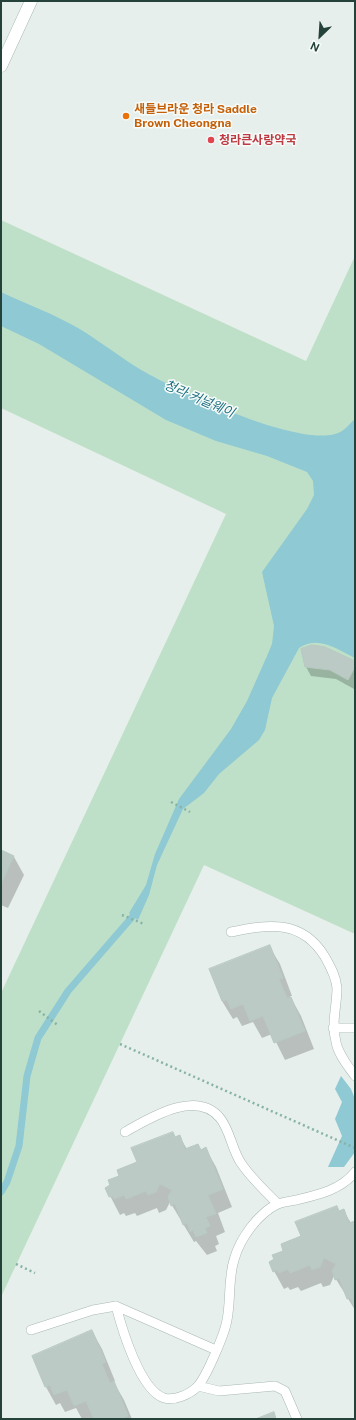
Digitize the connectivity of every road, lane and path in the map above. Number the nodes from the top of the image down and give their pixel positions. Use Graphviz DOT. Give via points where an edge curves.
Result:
graph roads {
  1 [pos="31,1"];
  2 [pos="1,66"];
  3 [pos="171,802"];
  4 [pos="190,812"];
  5 [pos="122,915"];
  6 [pos="144,924"];
  7 [pos="231,932"];
  8 [pos="39,1011"];
  9 [pos="59,1026"];
  10 [pos="333,1028"];
  11 [pos="355,1028"];
  12 [pos="120,1044"];
  13 [pos="355,1076"];
  14 [pos="125,1132"];
  15 [pos="355,1148"];
  16 [pos="354,1175"];
  17 [pos="278,1204"];
  18 [pos="16,1264"];
  19 [pos="35,1272"];
  20 [pos="116,1306"];
  21 [pos="31,1330"];
  22 [pos="216,1350"];
  23 [pos="198,1386"];
  24 [pos="297,1419"];
  1 -- 2 [label="street"];
  3 -- 4 [label="path"];
  5 -- 6 [label="path"];
  7 -- 10 [label="lane" via="274,925 302,933 315,942 332,970 336,986"];
  8 -- 9 [label="path"];
  10 -- 11 [label="lane"];
  10 -- 13 [label="lane" via="336,1044"];
  12 -- 15 [label="path"];
  14 -- 17 [label="lane" via="156,1116 186,1105 210,1109 221,1119 243,1166"];
  16 -- 17 [label="lane" via="326,1192"];
  17 -- 22 [label="lane" via="264,1213 251,1227 234,1259 227,1322"];
  18 -- 19 [label="path"];
  20 -- 21 [label="lane" via="93,1310"];
  20 -- 22 [label="lane"];
  20 -- 23 [label="lane" via="122,1333 134,1361 150,1386 161,1397 171,1400"];
  22 -- 23 [label="lane"];
  23 -- 24 [label="lane" via="219,1391 275,1386 285,1391"];
}
